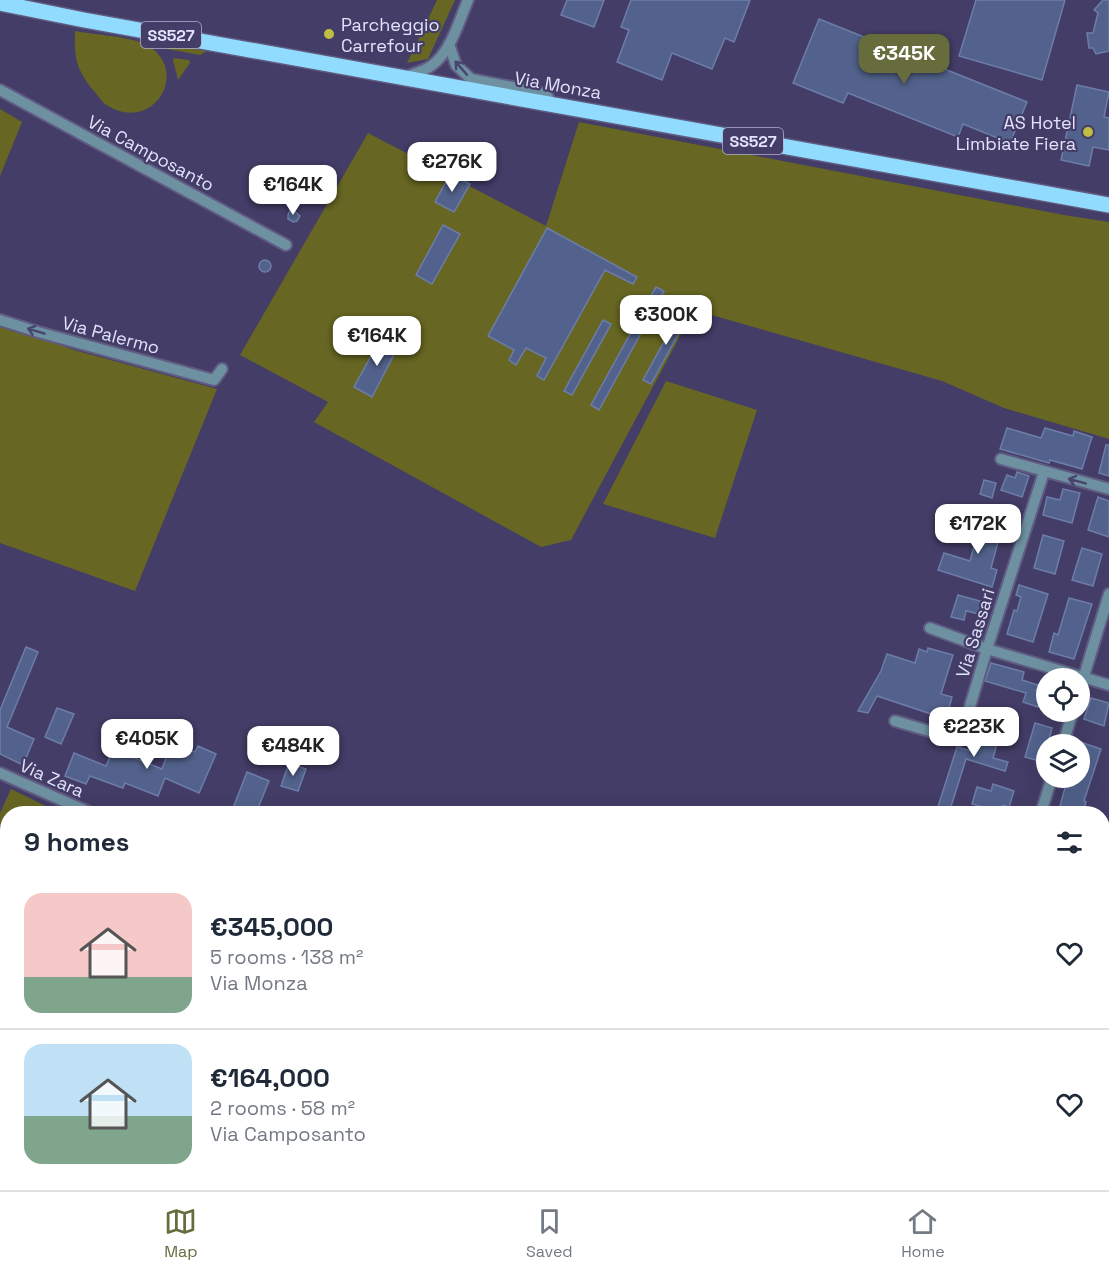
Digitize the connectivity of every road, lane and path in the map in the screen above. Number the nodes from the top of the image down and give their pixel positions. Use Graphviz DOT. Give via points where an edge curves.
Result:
graph roads {
  1 [pos="468,0"];
  2 [pos="0,3"];
  3 [pos="449,44"];
  4 [pos="405,77"];
  5 [pos="0,90"];
  6 [pos="549,103"];
  7 [pos="1109,205"];
  8 [pos="286,245"];
  9 [pos="0,320"];
  10 [pos="222,369"];
  11 [pos="1001,459"];
  12 [pos="1044,472"];
  13 [pos="1109,489"];
  14 [pos="1109,594"];
  15 [pos="930,628"];
  16 [pos="987,649"];
  17 [pos="1051,668"];
  18 [pos="1087,668"];
  19 [pos="1090,680"];
  20 [pos="1109,685"];
  21 [pos="895,721"];
  22 [pos="0,773"];
  23 [pos="1049,788"];
  24 [pos="75,806"];
  25 [pos="1043,806"];
  1 -- 3 [label="street"];
  2 -- 4 [label="main road, Via Monza / SS527"];
  3 -- 4 [label="street" via="430,67"];
  6 -- 3 [label="street, one-way" via="548,97 538,92 471,79 456,65"];
  4 -- 6 [label="main road, Via Monza / SS527"];
  5 -- 8 [label="street, Via Camposanto"];
  6 -- 7 [label="main road, Via Monza / SS527"];
  10 -- 9 [label="street, Via Palermo, one-way" via="214,380"];
  11 -- 12 [label="street"];
  13 -- 12 [label="street, one-way"];
  12 -- 16 [label="street, Via Sassari"];
  14 -- 18 [label="street"];
  15 -- 16 [label="street"];
  16 -- 17 [label="street"];
  16 -- 21 [label="street, Via Sassari" via="960,740"];
  19 -- 20 [label="street"];
  22 -- 24 [label="street, Via Zara"];
  23 -- 25 [label="street"];
}
